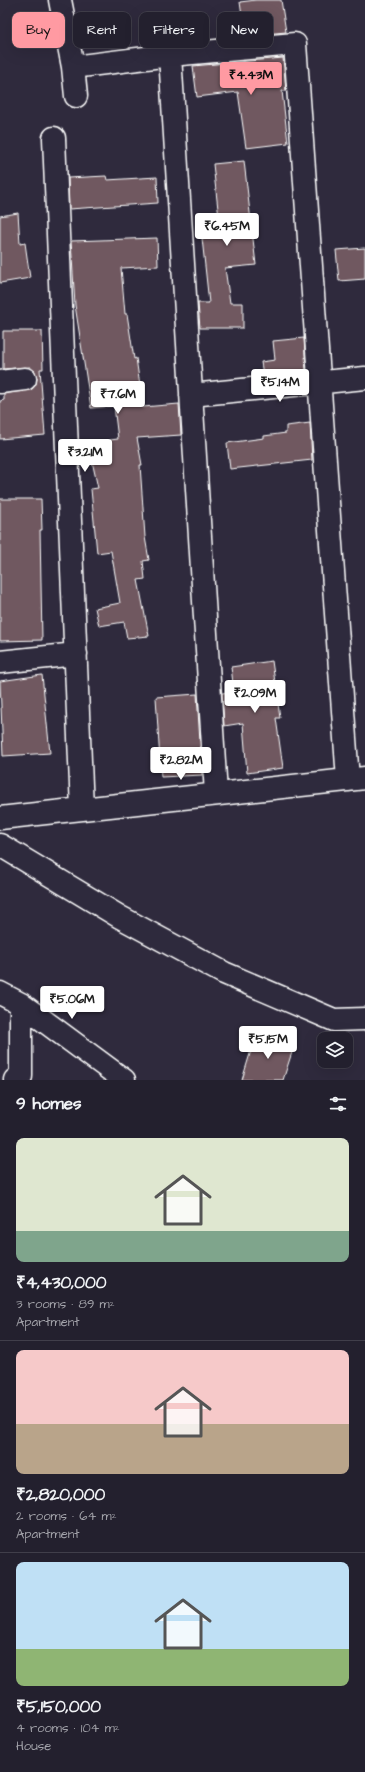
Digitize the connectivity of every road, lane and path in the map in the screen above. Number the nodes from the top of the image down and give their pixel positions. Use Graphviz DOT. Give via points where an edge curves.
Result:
graph roads {
  1 [pos="60,0"];
  2 [pos="170,55"];
  3 [pos="74,67"];
  4 [pos="76,96"];
  5 [pos="54,138"];
  6 [pos="365,378"];
  7 [pos="25,379"];
  8 [pos="0,382"];
  9 [pos="319,382"];
  10 [pos="191,395"];
  11 [pos="76,654"];
  12 [pos="0,662"];
  13 [pos="356,779"];
  14 [pos="216,794"];
  15 [pos="82,809"];
  16 [pos="0,818"];
  17 [pos="0,845"];
  18 [pos="0,993"];
  19 [pos="21,1004"];
  20 [pos="365,1019"];
  21 [pos="15,1080"];
  22 [pos="124,1080"];
  1 -- 3 [label="street"];
  2 -- 3 [label="street"];
  2 -- 9 [label="street" via="295,44"];
  2 -- 10 [label="street"];
  3 -- 4 [label="street"];
  5 -- 11 [label="street"];
  6 -- 9 [label="street"];
  7 -- 8 [label="street"];
  9 -- 10 [label="street"];
  9 -- 13 [label="street"];
  10 -- 14 [label="street"];
  11 -- 12 [label="street"];
  11 -- 15 [label="street"];
  13 -- 14 [label="street"];
  14 -- 15 [label="street"];
  15 -- 16 [label="street"];
  17 -- 20 [label="street" via="120,918 224,973 334,1020"];
  18 -- 19 [label="street"];
  19 -- 21 [label="street" via="21,1076"];
  19 -- 22 [label="street"];
}
